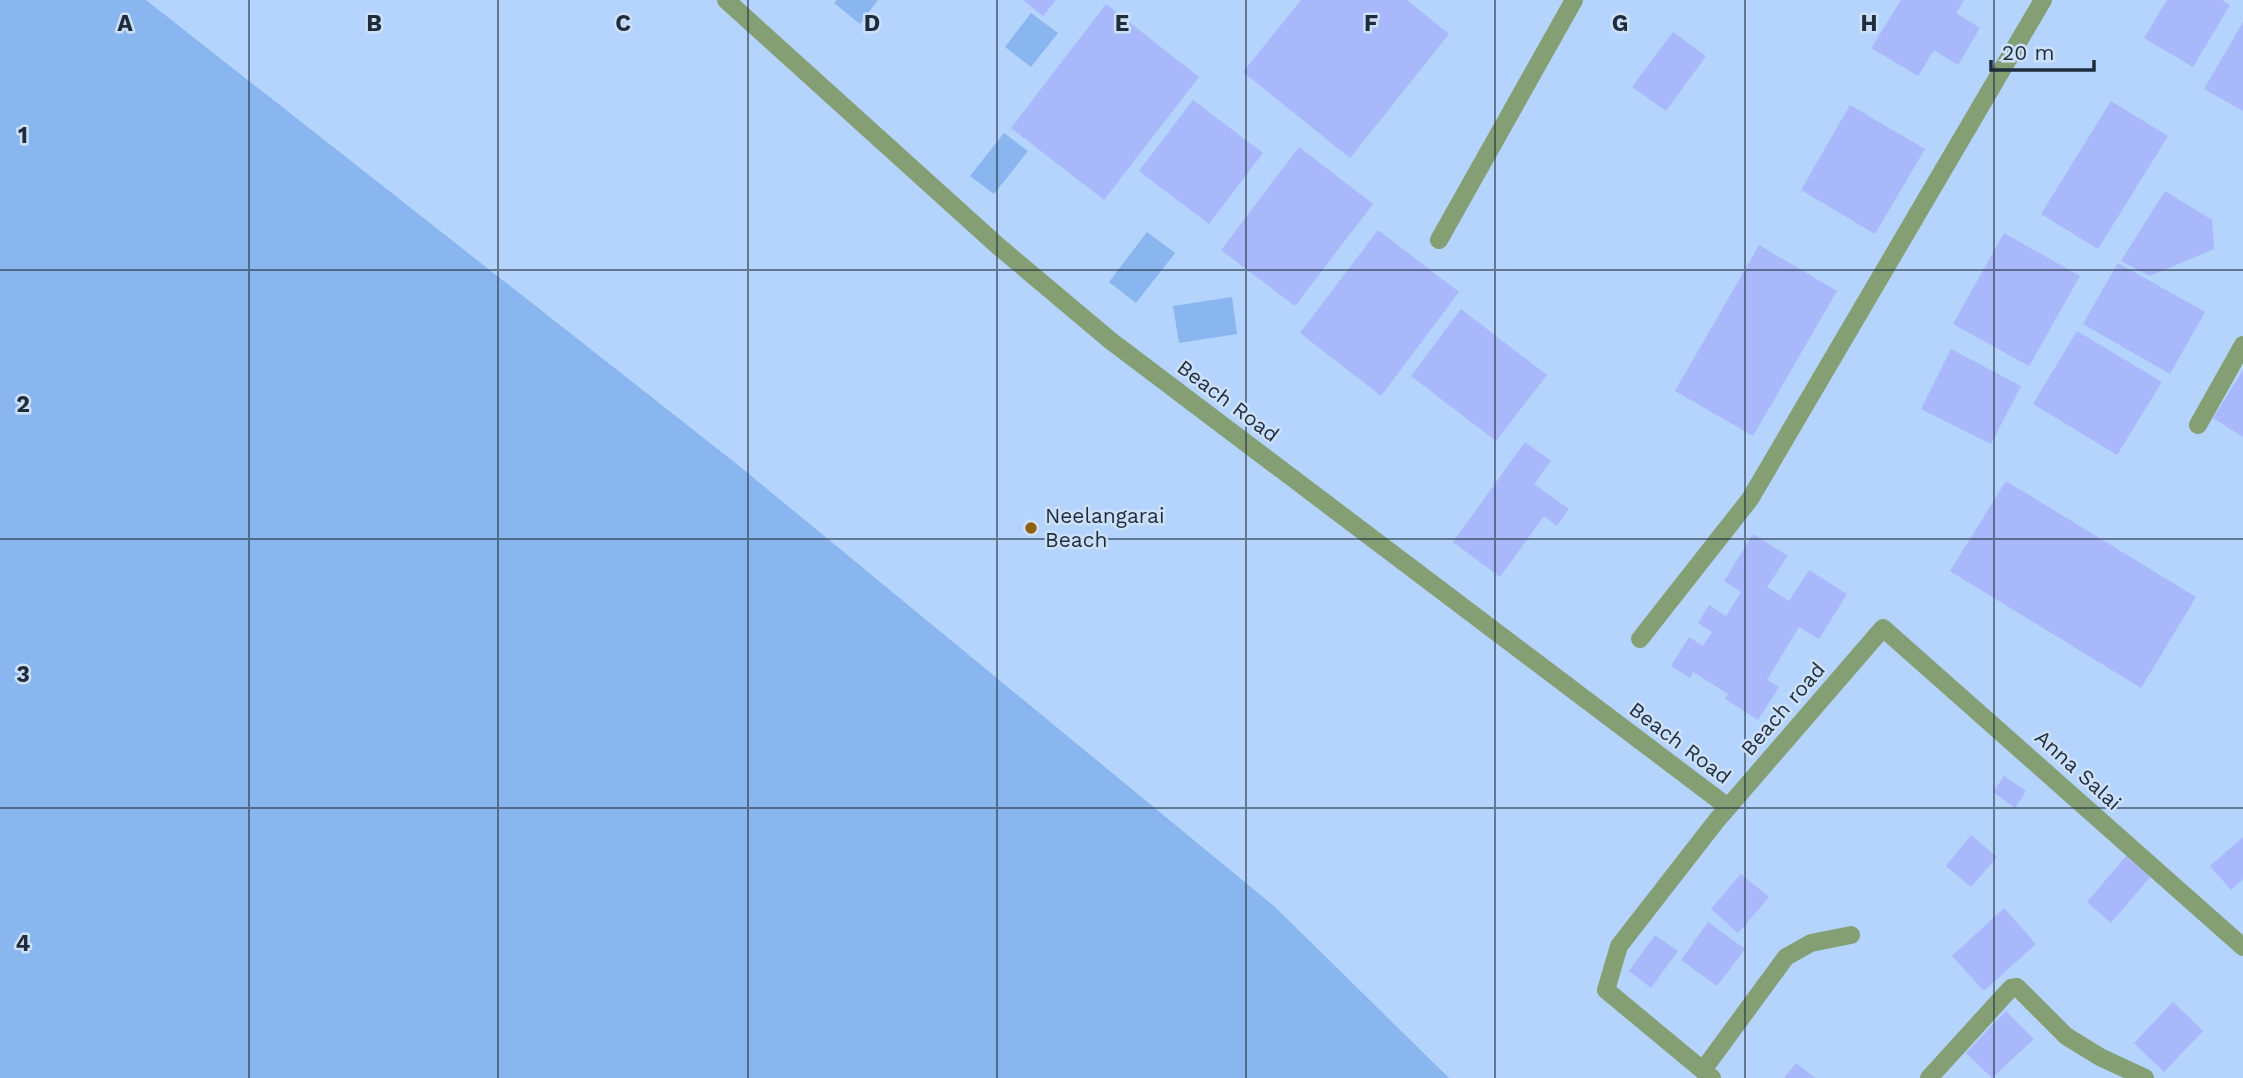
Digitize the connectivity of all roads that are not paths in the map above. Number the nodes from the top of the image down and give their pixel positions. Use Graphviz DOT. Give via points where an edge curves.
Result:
graph roads {
  1 [pos="726,0"];
  2 [pos="1574,0"];
  3 [pos="2043,0"];
  4 [pos="1439,240"];
  5 [pos="2243,345"];
  6 [pos="2198,425"];
  7 [pos="1883,628"];
  8 [pos="1640,639"];
  9 [pos="1723,813"];
  10 [pos="1851,935"];
  11 [pos="2243,947"];
  12 [pos="1708,1074"];
  13 [pos="2135,1076"];
  14 [pos="1929,1078"];
  1 -- 9 [label="street, Beach Road" via="998,246 1111,341"];
  2 -- 4 [label="street"];
  3 -- 8 [label="street" via="1750,499"];
  5 -- 6 [label="street"];
  7 -- 9 [label="street, Beach road"];
  7 -- 11 [label="street, Anna Salai"];
  9 -- 12 [label="street, Beach road" via="1619,946 1606,990"];
  10 -- 12 [label="street" via="1811,943 1786,957"];
  13 -- 14 [label="street" via="2066,1036 2017,987 2011,988"];
}
